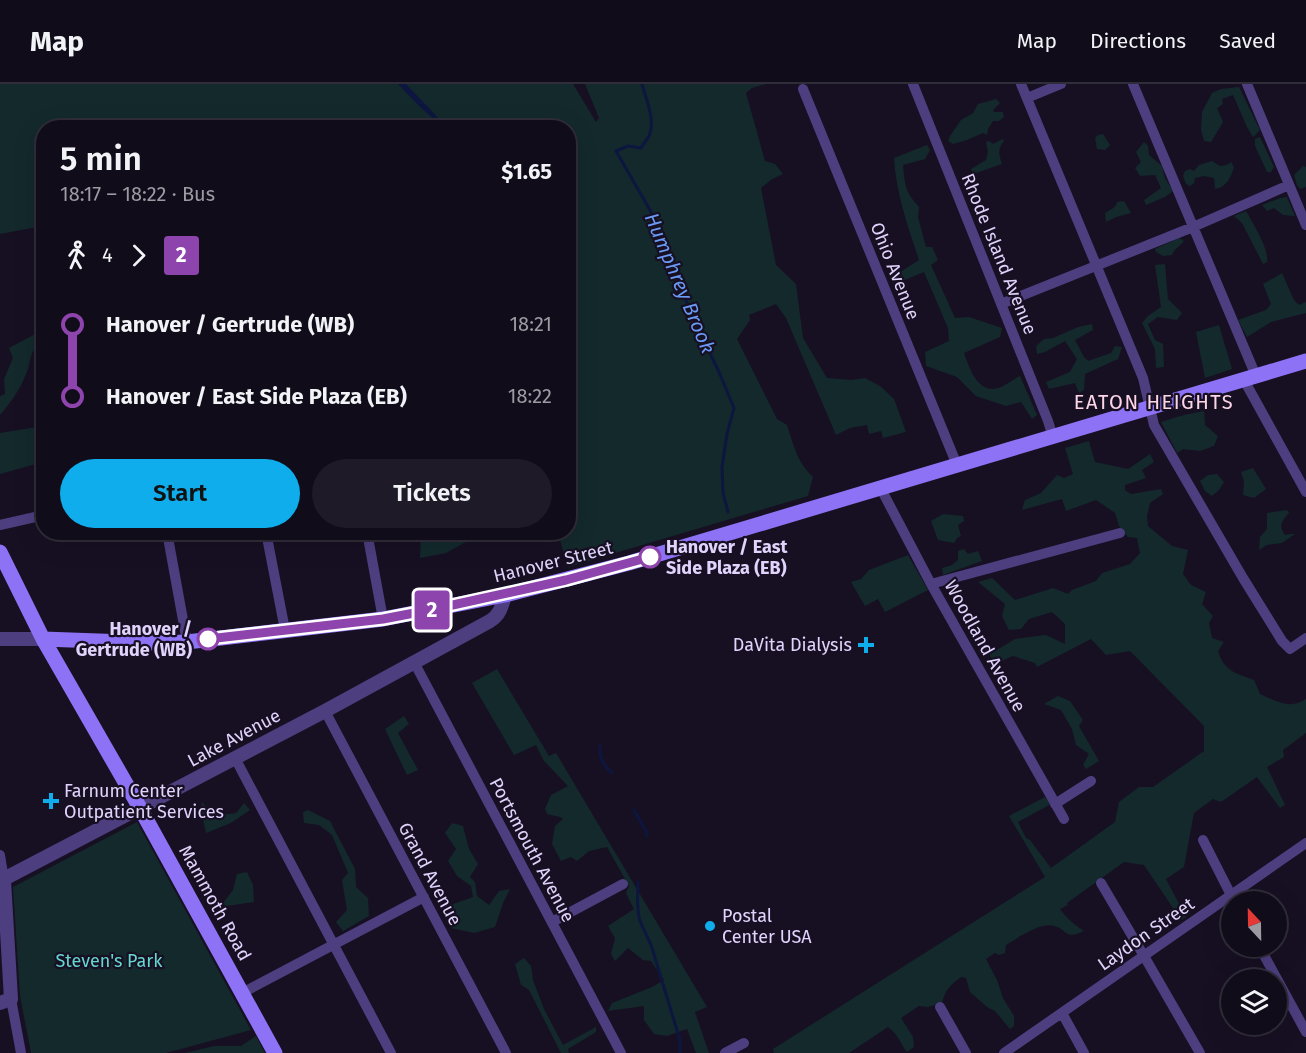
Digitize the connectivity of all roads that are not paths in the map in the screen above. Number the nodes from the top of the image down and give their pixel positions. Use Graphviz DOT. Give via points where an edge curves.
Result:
graph roads {
  1 [pos="913,84"];
  2 [pos="1021,84"];
  3 [pos="1061,84"];
  4 [pos="1133,84"];
  5 [pos="1246,84"];
  6 [pos="803,89"];
  7 [pos="1027,98"];
  8 [pos="1289,184"];
  9 [pos="1306,225"];
  10 [pos="1193,227"];
  11 [pos="1097,266"];
  12 [pos="1001,304"];
  13 [pos="1306,361"];
  14 [pos="1250,378"];
  15 [pos="1150,408"];
  16 [pos="1053,437"];
  17 [pos="957,465"];
  18 [pos="880,487"];
  19 [pos="1306,492"];
  20 [pos="36,517"];
  21 [pos="0,525"];
  22 [pos="1120,533"];
  23 [pos="168,540"];
  24 [pos="268,540"];
  25 [pos="368,540"];
  26 [pos="0,552"];
  27 [pos="931,584"];
  28 [pos="498,596"];
  29 [pos="383,619"];
  30 [pos="285,630"];
  31 [pos="1306,638"];
  32 [pos="0,639"];
  33 [pos="43,639"];
  34 [pos="187,642"];
  35 [pos="414,662"];
  36 [pos="325,711"];
  37 [pos="235,758"];
  38 [pos="1091,781"];
  39 [pos="1055,804"];
  40 [pos="140,808"];
  41 [pos="1064,819"];
  42 [pos="1203,840"];
  43 [pos="1306,843"];
  44 [pos="0,855"];
  45 [pos="2,880"];
  46 [pos="623,884"];
  47 [pos="1101,884"];
  48 [pos="1228,891"];
  49 [pos="1241,891"];
  50 [pos="424,897"];
  51 [pos="1221,905"];
  52 [pos="552,922"];
  53 [pos="334,945"];
  54 [pos="1144,956"];
  55 [pos="1265,957"];
  56 [pos="242,993"];
  57 [pos="6,1001"];
  58 [pos="940,1007"];
  59 [pos="1062,1013"];
  60 [pos="1306,1032"];
  61 [pos="744,1043"];
  62 [pos="21,1053"];
  63 [pos="275,1053"];
  64 [pos="391,1053"];
  65 [pos="506,1053"];
  66 [pos="621,1053"];
  67 [pos="726,1053"];
  68 [pos="966,1053"];
  69 [pos="1005,1053"];
  70 [pos="1083,1053"];
  71 [pos="1200,1053"];
  1 -- 12 [label="street, Rhode Island Avenue"];
  2 -- 7 [label="street"];
  3 -- 7 [label="street"];
  4 -- 10 [label="street"];
  5 -- 8 [label="street"];
  6 -- 17 [label="street, Ohio Avenue"];
  7 -- 11 [label="street"];
  8 -- 9 [label="street"];
  8 -- 10 [label="street"];
  10 -- 11 [label="street"];
  10 -- 14 [label="street"];
  11 -- 12 [label="street"];
  11 -- 15 [label="street" via="1143,378"];
  12 -- 16 [label="street, Rhode Island Avenue"];
  13 -- 14 [label="main road, Hanover Street"];
  14 -- 15 [label="main road, Hanover Street"];
  14 -- 19 [label="street"];
  15 -- 16 [label="main road, Hanover Street"];
  15 -- 31 [label="street" via="1154,425 1282,641 1290,649"];
  16 -- 17 [label="main road, Hanover Street"];
  17 -- 18 [label="main road, Hanover Street"];
  18 -- 27 [label="street, Woodland Avenue"];
  18 -- 28 [label="main road, Hanover Street" via="629,564"];
  20 -- 21 [label="street"];
  22 -- 27 [label="street"];
  23 -- 34 [label="street"];
  24 -- 30 [label="street"];
  25 -- 29 [label="street"];
  26 -- 33 [label="main road, Mammoth Road"];
  27 -- 39 [label="street, Woodland Avenue"];
  28 -- 29 [label="main road, Hanover Street"];
  28 -- 35 [label="street, Lake Avenue" via="483,624"];
  29 -- 30 [label="main road, Hanover Street"];
  30 -- 34 [label="main road, Hanover Street"];
  32 -- 33 [label="street, Hanover Street"];
  33 -- 34 [label="main road, Hanover Street"];
  33 -- 40 [label="main road, Mammoth Road"];
  35 -- 36 [label="street, Lake Avenue"];
  35 -- 52 [label="street, Portsmouth Avenue"];
  36 -- 37 [label="street, Lake Avenue"];
  36 -- 50 [label="street, Grand Avenue"];
  37 -- 40 [label="street, Lake Avenue"];
  37 -- 53 [label="street"];
  38 -- 39 [label="street"];
  39 -- 41 [label="street, Woodland Avenue"];
  40 -- 45 [label="street, Lake Avenue"];
  40 -- 56 [label="main road, Mammoth Road"];
  42 -- 48 [label="street"];
  43 -- 49 [label="street, Laydon Street"];
  44 -- 45 [label="street"];
  45 -- 57 [label="street"];
  46 -- 52 [label="street"];
  47 -- 54 [label="street"];
  50 -- 53 [label="street"];
  50 -- 65 [label="street, Grand Avenue"];
  51 -- 54 [label="street, Laydon Street"];
  52 -- 66 [label="street, Portsmouth Avenue"];
  53 -- 56 [label="street"];
  53 -- 64 [label="street"];
  54 -- 59 [label="street, Laydon Street"];
  54 -- 71 [label="street"];
  55 -- 60 [label="street"];
  56 -- 63 [label="main road, Mammoth Road"];
  57 -- 62 [label="street"];
  58 -- 68 [label="street"];
  59 -- 69 [label="street, Laydon Street"];
  59 -- 70 [label="street"];
  61 -- 67 [label="street"];
}
